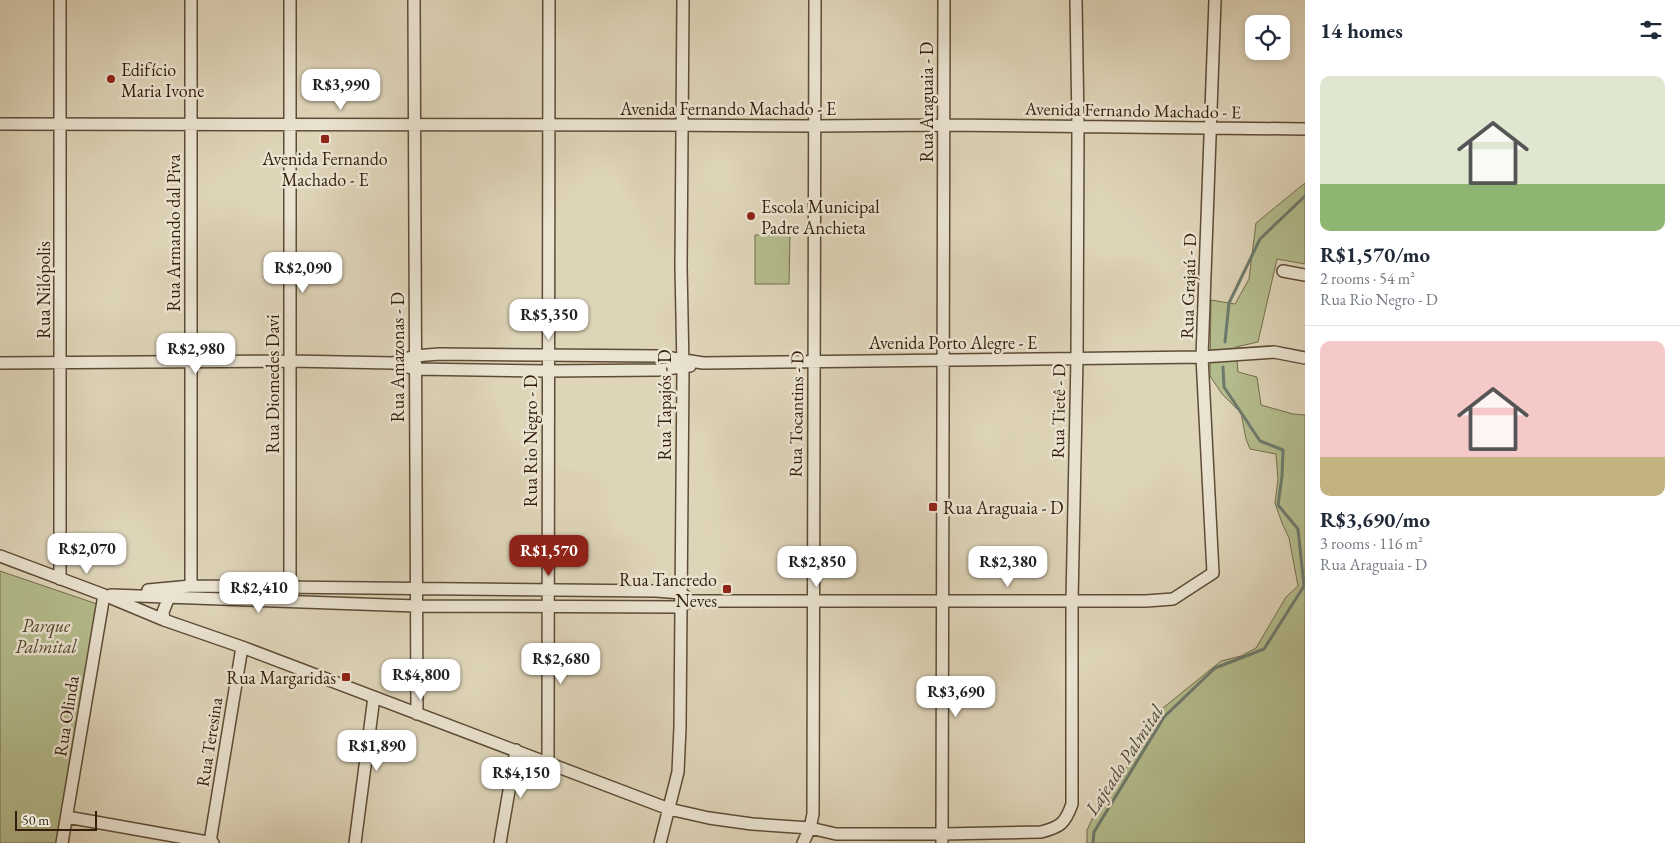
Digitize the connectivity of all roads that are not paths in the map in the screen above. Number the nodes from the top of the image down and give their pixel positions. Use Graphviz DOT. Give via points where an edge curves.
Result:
graph roads {
  1 [pos="60,0"];
  2 [pos="190,0"];
  3 [pos="290,0"];
  4 [pos="414,0"];
  5 [pos="548,0"];
  6 [pos="683,0"];
  7 [pos="815,0"];
  8 [pos="944,0"];
  9 [pos="1076,0"];
  10 [pos="1215,0"];
  11 [pos="0,124"];
  12 [pos="60,124"];
  13 [pos="190,124"];
  14 [pos="290,124"];
  15 [pos="414,124"];
  16 [pos="549,124"];
  17 [pos="682,125"];
  18 [pos="944,125"];
  19 [pos="814,126"];
  20 [pos="1078,127"];
  21 [pos="1211,128"];
  22 [pos="1305,129"];
  23 [pos="1283,270"];
  24 [pos="1305,275"];
  25 [pos="547,354"];
  26 [pos="415,356"];
  27 [pos="1202,357"];
  28 [pos="1077,358"];
  29 [pos="1305,358"];
  30 [pos="944,360"];
  31 [pos="290,361"];
  32 [pos="814,361"];
  33 [pos="60,362"];
  34 [pos="191,362"];
  35 [pos="0,363"];
  36 [pos="393,363"];
  37 [pos="682,363"];
  38 [pos="415,369"];
  39 [pos="547,371"];
  40 [pos="0,556"];
  41 [pos="60,579"];
  42 [pos="191,586"];
  43 [pos="290,587"];
  44 [pos="416,589"];
  45 [pos="547,590"];
  46 [pos="681,593"];
  47 [pos="104,595"];
  48 [pos="169,597"];
  49 [pos="812,601"];
  50 [pos="943,601"];
  51 [pos="1072,601"];
  52 [pos="685,604"];
  53 [pos="416,606"];
  54 [pos="547,607"];
  55 [pos="164,620"];
  56 [pos="242,647"];
  57 [pos="374,697"];
  58 [pos="417,714"];
  59 [pos="516,750"];
  60 [pos="548,762"];
  61 [pos="669,809"];
  62 [pos="67,817"];
  63 [pos="810,828"];
  64 [pos="943,839"];
  65 [pos="62,843"];
  66 [pos="212,843"];
  67 [pos="355,843"];
  68 [pos="500,843"];
  69 [pos="660,843"];
  70 [pos="803,843"];
  1 -- 12 [label="street, Rua Nilópolis"];
  2 -- 13 [label="street, Rua Armando dal Piva"];
  3 -- 14 [label="street, Rua Diomedes Davi"];
  4 -- 15 [label="street, Rua Amazonas - D"];
  5 -- 16 [label="street, Rua Rio Negro - D"];
  6 -- 17 [label="street, Rua Tapajós - D"];
  7 -- 19 [label="street, Rua Tocantins - D"];
  8 -- 18 [label="street, Rua Araguaia - D"];
  9 -- 20 [label="street, Rua Tietê - D"];
  10 -- 21 [label="street, Rua Grajaú - D"];
  11 -- 12 [label="street, Avenida Fernando Machado - E"];
  12 -- 13 [label="street, Avenida Fernando Machado - E"];
  12 -- 33 [label="street, Rua Nilópolis"];
  13 -- 14 [label="street, Avenida Fernando Machado - E"];
  13 -- 34 [label="street, Rua Armando dal Piva"];
  14 -- 15 [label="street, Avenida Fernando Machado - E"];
  14 -- 31 [label="street, Rua Diomedes Davi"];
  15 -- 16 [label="street, Avenida Fernando Machado - E"];
  15 -- 26 [label="street, Rua Amazonas - D"];
  16 -- 17 [label="street, Avenida Fernando Machado - E"];
  16 -- 25 [label="street, Rua Rio Negro - D"];
  17 -- 19 [label="street, Avenida Fernando Machado - E"];
  17 -- 37 [label="street, Rua Tapajós - D"];
  18 -- 19 [label="street, Avenida Fernando Machado - E"];
  18 -- 20 [label="street, Avenida Fernando Machado - E"];
  18 -- 30 [label="street, Rua Araguaia - D"];
  19 -- 32 [label="street, Rua Tocantins - D"];
  20 -- 21 [label="street, Avenida Fernando Machado - E"];
  20 -- 28 [label="street, Rua Tietê - D"];
  21 -- 22 [label="street, Avenida Fernando Machado - E"];
  21 -- 27 [label="street, Rua Grajaú - D"];
  23 -- 24 [label="street"];
  25 -- 26 [label="street, Avenida Porto Alegre - E"];
  25 -- 37 [label="street, Avenida Porto Alegre - E" via="660,356"];
  25 -- 39 [label="street, Rua Rio Negro - D"];
  26 -- 36 [label="street, Avenida Porto Alegre - E"];
  26 -- 38 [label="street, Rua Amazonas - D"];
  27 -- 28 [label="street, Avenida Porto Alegre - E"];
  27 -- 29 [label="street, Avenida Porto Alegre - E" via="1274,352"];
  27 -- 51 [label="street, Rua Grajaú - D" via="1213,573 1173,599"];
  28 -- 30 [label="street, Avenida Porto Alegre - E"];
  28 -- 51 [label="street, Rua Tietê - D"];
  30 -- 32 [label="street, Avenida Porto Alegre - E"];
  30 -- 50 [label="street, Rua Araguaia - D"];
  31 -- 34 [label="street, Avenida Porto Alegre - E"];
  31 -- 36 [label="street, Avenida Porto Alegre - E"];
  31 -- 43 [label="street, Rua Diomedes Davi"];
  32 -- 37 [label="street, Avenida Porto Alegre - E"];
  32 -- 49 [label="street, Rua Tocantins - D"];
  33 -- 34 [label="street, Avenida Porto Alegre - E"];
  33 -- 35 [label="street, Avenida Porto Alegre - E"];
  33 -- 41 [label="street, Rua Nilópolis"];
  34 -- 42 [label="street, Rua Armando dal Piva"];
  36 -- 38 [label="street, Avenida Porto Alegre - E"];
  37 -- 39 [label="street, Avenida Porto Alegre - E"];
  37 -- 46 [label="street, Rua Tapajós - D"];
  38 -- 39 [label="street, Avenida Porto Alegre - E"];
  38 -- 44 [label="street, Rua Amazonas - D"];
  39 -- 45 [label="street, Rua Rio Negro - D"];
  40 -- 41 [label="street"];
  41 -- 47 [label="street"];
  42 -- 43 [label="street"];
  42 -- 47 [label="street"];
  43 -- 44 [label="street"];
  44 -- 45 [label="street"];
  44 -- 53 [label="street, Rua Amazonas - D"];
  45 -- 46 [label="street"];
  45 -- 54 [label="street, Rua Rio Negro - D"];
  46 -- 52 [label="street, Rua Tapajós - D"];
  47 -- 48 [label="street"];
  47 -- 55 [label="street"];
  47 -- 62 [label="street, Rua Olinda"];
  48 -- 53 [label="street"];
  48 -- 55 [label="street" via="162,612"];
  49 -- 50 [label="street"];
  49 -- 52 [label="street"];
  49 -- 63 [label="street, Rua Tocantins - D" via="813,814"];
  50 -- 51 [label="street"];
  50 -- 64 [label="street, Rua Araguaia - D"];
  51 -- 64 [label="street, Rua Tietê - D" via="1072,804 1065,821 1056,828 1041,832"];
  52 -- 54 [label="street"];
  52 -- 61 [label="street, Rua Tapajós - D" via="678,763"];
  53 -- 54 [label="street"];
  53 -- 58 [label="street, Rua Amazonas - D"];
  54 -- 60 [label="street, Rua Rio Negro - D"];
  55 -- 56 [label="street"];
  56 -- 57 [label="street"];
  56 -- 66 [label="street, Rua Teresina"];
  57 -- 58 [label="street"];
  57 -- 67 [label="street"];
  58 -- 59 [label="street"];
  59 -- 60 [label="street"];
  59 -- 68 [label="street"];
  60 -- 61 [label="street"];
  61 -- 63 [label="street" via="743,823"];
  61 -- 69 [label="street, Rua Tapajós - D"];
  62 -- 65 [label="street, Rua Olinda"];
  62 -- 66 [label="street"];
  63 -- 64 [label="street" via="836,834"];
  63 -- 70 [label="street, Rua Tocantins - D"];
}
